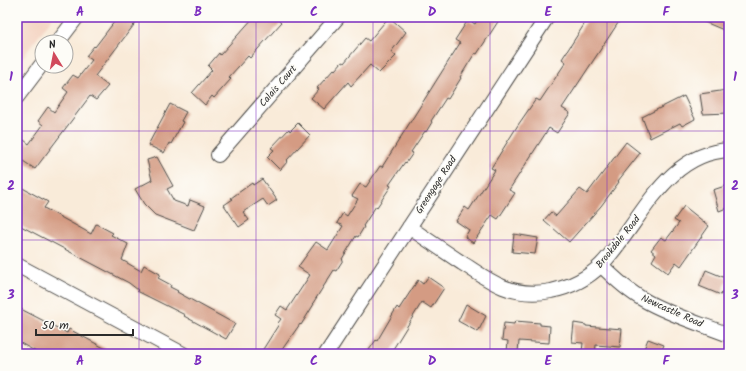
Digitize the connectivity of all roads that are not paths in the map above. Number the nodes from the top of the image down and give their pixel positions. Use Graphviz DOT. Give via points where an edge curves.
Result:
graph roads {
  1 [pos="77,17"];
  2 [pos="338,17"];
  3 [pos="546,17"];
  4 [pos="64,34"];
  5 [pos="34,74"];
  6 [pos="17,97"];
  7 [pos="729,150"];
  8 [pos="218,154"];
  9 [pos="409,227"];
  10 [pos="17,265"];
  11 [pos="601,266"];
  12 [pos="729,335"];
  13 [pos="183,354"];
  14 [pos="326,354"];
  1 -- 4 [label="street"];
  2 -- 8 [label="street, Calais Court"];
  3 -- 9 [label="street, Greengage Road"];
  5 -- 6 [label="street"];
  7 -- 11 [label="street, Brookdale Road" via="707,154 675,172 660,187"];
  9 -- 11 [label="street, Brookdale Road" via="484,278 523,292 541,293 575,284"];
  9 -- 14 [label="street, Greengage Road"];
  10 -- 13 [label="street"];
  11 -- 12 [label="street, Newcastle Road" via="644,300"];
}
